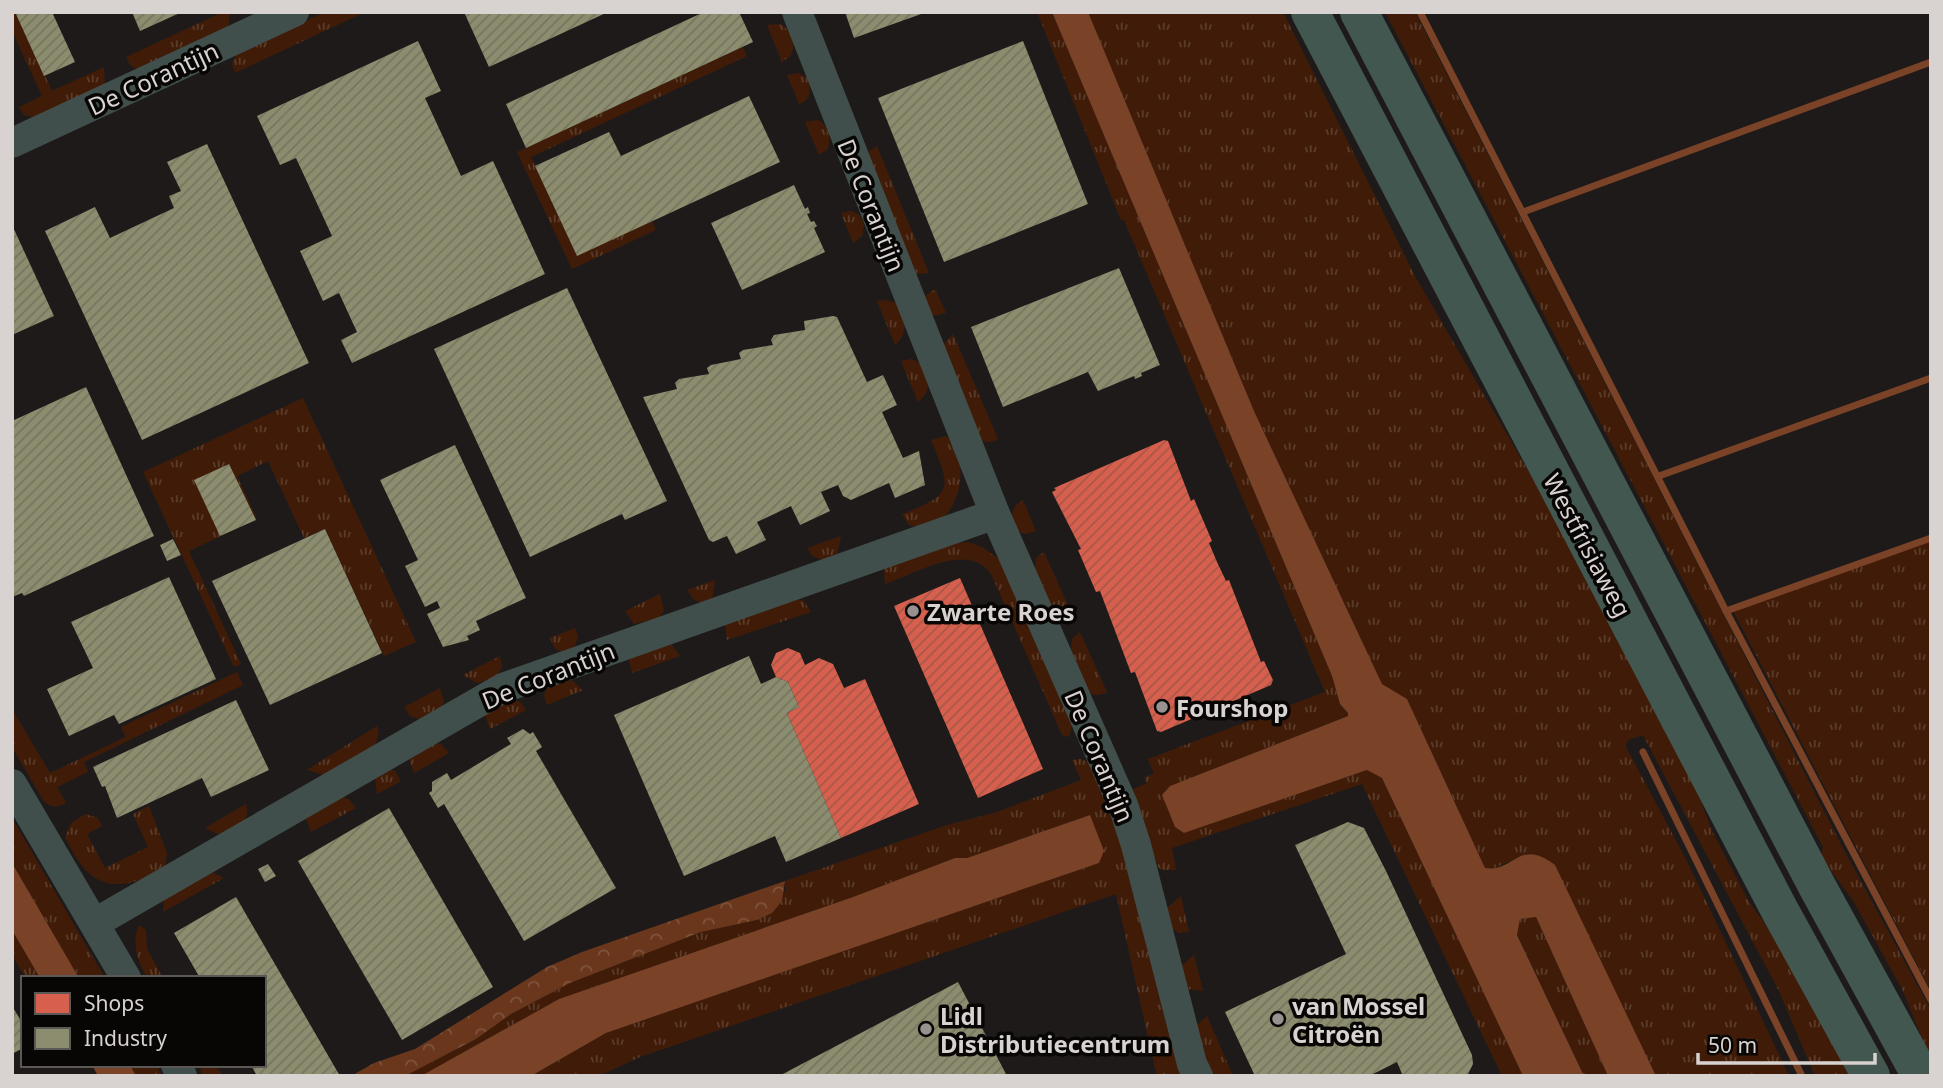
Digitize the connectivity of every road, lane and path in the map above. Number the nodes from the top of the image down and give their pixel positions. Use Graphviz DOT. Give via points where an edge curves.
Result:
graph roads {
  1 [pos="294,12"];
  2 [pos="797,12"];
  3 [pos="1310,12"];
  4 [pos="1359,12"];
  5 [pos="12,143"];
  6 [pos="995,514"];
  7 [pos="12,784"];
  8 [pos="95,923"];
  9 [pos="125,976"];
  10 [pos="1198,1076"];
  11 [pos="1871,1076"];
  12 [pos="1921,1076"];
  1 -- 5 [label="street, De Corantijn"];
  2 -- 6 [label="street, De Corantijn"];
  3 -- 11 [label="highway, Westfrisiaweg"];
  4 -- 12 [label="highway, Westfrisiaweg"];
  6 -- 8 [label="street, De Corantijn" via="503,688"];
  6 -- 10 [label="street, De Corantijn" via="1123,805"];
  7 -- 8 [label="street"];
  8 -- 9 [label="street"];
}
